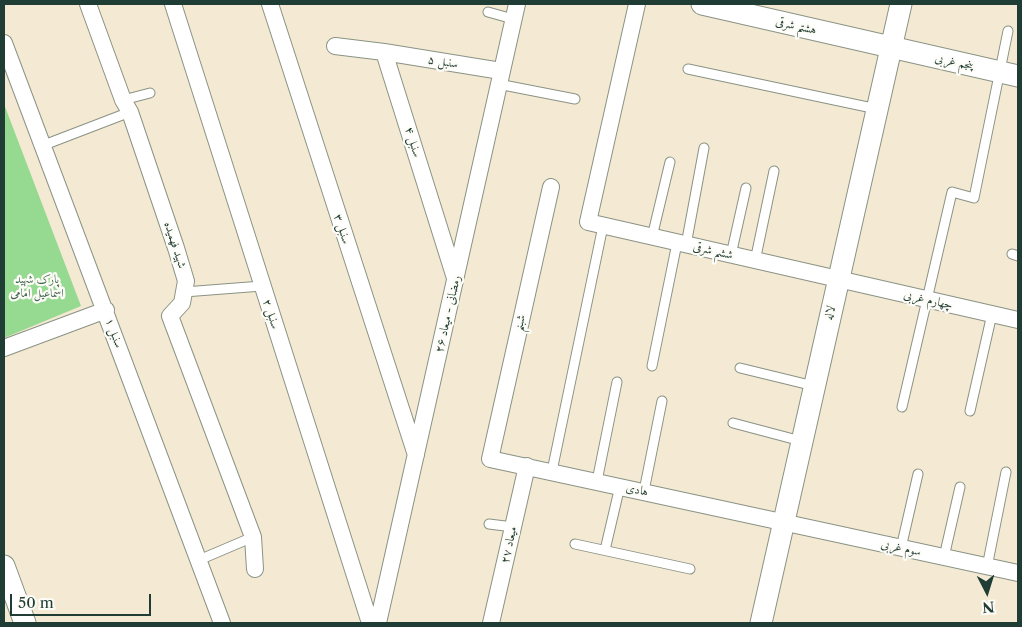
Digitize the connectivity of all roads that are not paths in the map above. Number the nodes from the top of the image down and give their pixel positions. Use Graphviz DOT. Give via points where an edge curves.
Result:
graph roads {
  1 [pos="88,4"];
  2 [pos="172,4"];
  3 [pos="270,4"];
  4 [pos="637,4"];
  5 [pos="709,4"];
  6 [pos="901,4"];
  7 [pos="515,11"];
  8 [pos="488,12"];
  9 [pos="1008,31"];
  10 [pos="4,43"];
  11 [pos="335,46"];
  12 [pos="891,48"];
  13 [pos="384,52"];
  14 [pos="688,69"];
  15 [pos="9,72"];
  16 [pos="1009,74"];
  17 [pos="500,78"];
  18 [pos="150,93"];
  19 [pos="575,99"];
  20 [pos="127,106"];
  21 [pos="877,109"];
  22 [pos="44,145"];
  23 [pos="704,148"];
  24 [pos="670,162"];
  25 [pos="774,171"];
  26 [pos="550,187"];
  27 [pos="746,188"];
  28 [pos="596,224"];
  29 [pos="652,237"];
  30 [pos="682,244"];
  31 [pos="731,255"];
  32 [pos="755,261"];
  33 [pos="456,280"];
  34 [pos="838,280"];
  35 [pos="262,286"];
  36 [pos="184,292"];
  37 [pos="927,300"];
  38 [pos="106,310"];
  39 [pos="992,314"];
  40 [pos="1018,320"];
  41 [pos="4,348"];
  42 [pos="652,366"];
  43 [pos="740,368"];
  44 [pos="617,382"];
  45 [pos="814,386"];
  46 [pos="662,401"];
  47 [pos="902,407"];
  48 [pos="970,410"];
  49 [pos="733,423"];
  50 [pos="802,441"];
  51 [pos="416,455"];
  52 [pos="490,459"];
  53 [pos="527,466"];
  54 [pos="552,471"];
  55 [pos="1006,472"];
  56 [pos="918,474"];
  57 [pos="597,481"];
  58 [pos="620,486"];
  59 [pos="960,487"];
  60 [pos="644,491"];
  61 [pos="783,523"];
  62 [pos="489,524"];
  63 [pos="513,528"];
  64 [pos="253,537"];
  65 [pos="575,544"];
  66 [pos="901,548"];
  67 [pos="605,550"];
  68 [pos="944,557"];
  69 [pos="199,560"];
  70 [pos="4,566"];
  71 [pos="987,566"];
  72 [pos="255,569"];
  73 [pos="690,569"];
  74 [pos="1018,573"];
  75 [pos="25,623"];
  76 [pos="222,623"];
  77 [pos="370,623"];
  78 [pos="378,623"];
  79 [pos="491,623"];
  80 [pos="761,623"];
  1 -- 20 [label="street, شهید فهمیده"];
  2 -- 35 [label="street, سنبل ۲"];
  3 -- 51 [label="street, سنبل ۳"];
  4 -- 28 [label="street"];
  5 -- 12 [label="street, هشتم شرقی"];
  6 -- 12 [label="street, لاله"];
  7 -- 8 [label="lane"];
  7 -- 17 [label="street, رمضانی - میعاد ۲۶"];
  9 -- 16 [label="lane"];
  10 -- 15 [label="street, سنبل ۱"];
  11 -- 13 [label="street"];
  12 -- 16 [label="street, پنجم غربی"];
  12 -- 21 [label="street, لاله"];
  13 -- 17 [label="street, سنبل ۵"];
  13 -- 33 [label="street, سنبل ۴"];
  14 -- 21 [label="lane"];
  15 -- 22 [label="street, سنبل ۱"];
  16 -- 37 [label="lane" via="974,198 952,192"];
  17 -- 19 [label="lane"];
  17 -- 33 [label="street, رمضانی - میعاد ۲۶"];
  18 -- 20 [label="lane"];
  20 -- 22 [label="lane"];
  20 -- 36 [label="street, شهید فهمیده" via="176,248 186,281"];
  21 -- 34 [label="street, لاله"];
  22 -- 38 [label="street, سنبل ۱"];
  23 -- 30 [label="lane"];
  24 -- 29 [label="lane"];
  25 -- 32 [label="lane"];
  26 -- 52 [label="street, شبنم"];
  27 -- 31 [label="lane"];
  28 -- 29 [label="street, ششم شرقی"];
  28 -- 54 [label="lane"];
  29 -- 30 [label="street, ششم شرقی"];
  30 -- 31 [label="street, ششم شرقی"];
  30 -- 42 [label="lane"];
  31 -- 32 [label="street, ششم شرقی"];
  32 -- 34 [label="street, ششم شرقی"];
  33 -- 51 [label="street, رمضانی - میعاد ۲۶"];
  34 -- 37 [label="street, چهارم غربی"];
  34 -- 45 [label="street, لاله"];
  35 -- 36 [label="lane"];
  35 -- 77 [label="street, سنبل ۲"];
  36 -- 64 [label="street" via="182,303 170,316"];
  37 -- 39 [label="street, چهارم غربی"];
  37 -- 47 [label="lane"];
  38 -- 41 [label="street"];
  38 -- 69 [label="street, سنبل ۱"];
  39 -- 40 [label="street, چهارم غربی"];
  39 -- 48 [label="lane"];
  43 -- 45 [label="lane"];
  44 -- 57 [label="lane"];
  45 -- 50 [label="street, لاله"];
  46 -- 60 [label="lane"];
  49 -- 50 [label="lane"];
  50 -- 61 [label="street, لاله"];
  51 -- 78 [label="street, رمضانی - میعاد ۲۶"];
  52 -- 53 [label="street, هادی"];
  53 -- 54 [label="street, هادی"];
  53 -- 63 [label="street, میعاد ۲۷"];
  54 -- 57 [label="street, هادی"];
  55 -- 71 [label="lane"];
  56 -- 66 [label="lane"];
  57 -- 58 [label="street, هادی"];
  58 -- 60 [label="street, هادی"];
  58 -- 67 [label="lane"];
  59 -- 68 [label="lane"];
  60 -- 61 [label="street, هادی"];
  61 -- 66 [label="street, سوم غربی"];
  61 -- 80 [label="street, لاله"];
  62 -- 63 [label="lane"];
  63 -- 79 [label="street, میعاد ۲۷"];
  64 -- 69 [label="lane"];
  64 -- 72 [label="street"];
  65 -- 67 [label="lane"];
  66 -- 68 [label="street, سوم غربی"];
  67 -- 73 [label="lane"];
  68 -- 71 [label="street, سوم غربی"];
  69 -- 76 [label="street, سنبل ۱"];
  70 -- 75 [label="street"];
  71 -- 74 [label="street, سوم غربی"];
}
